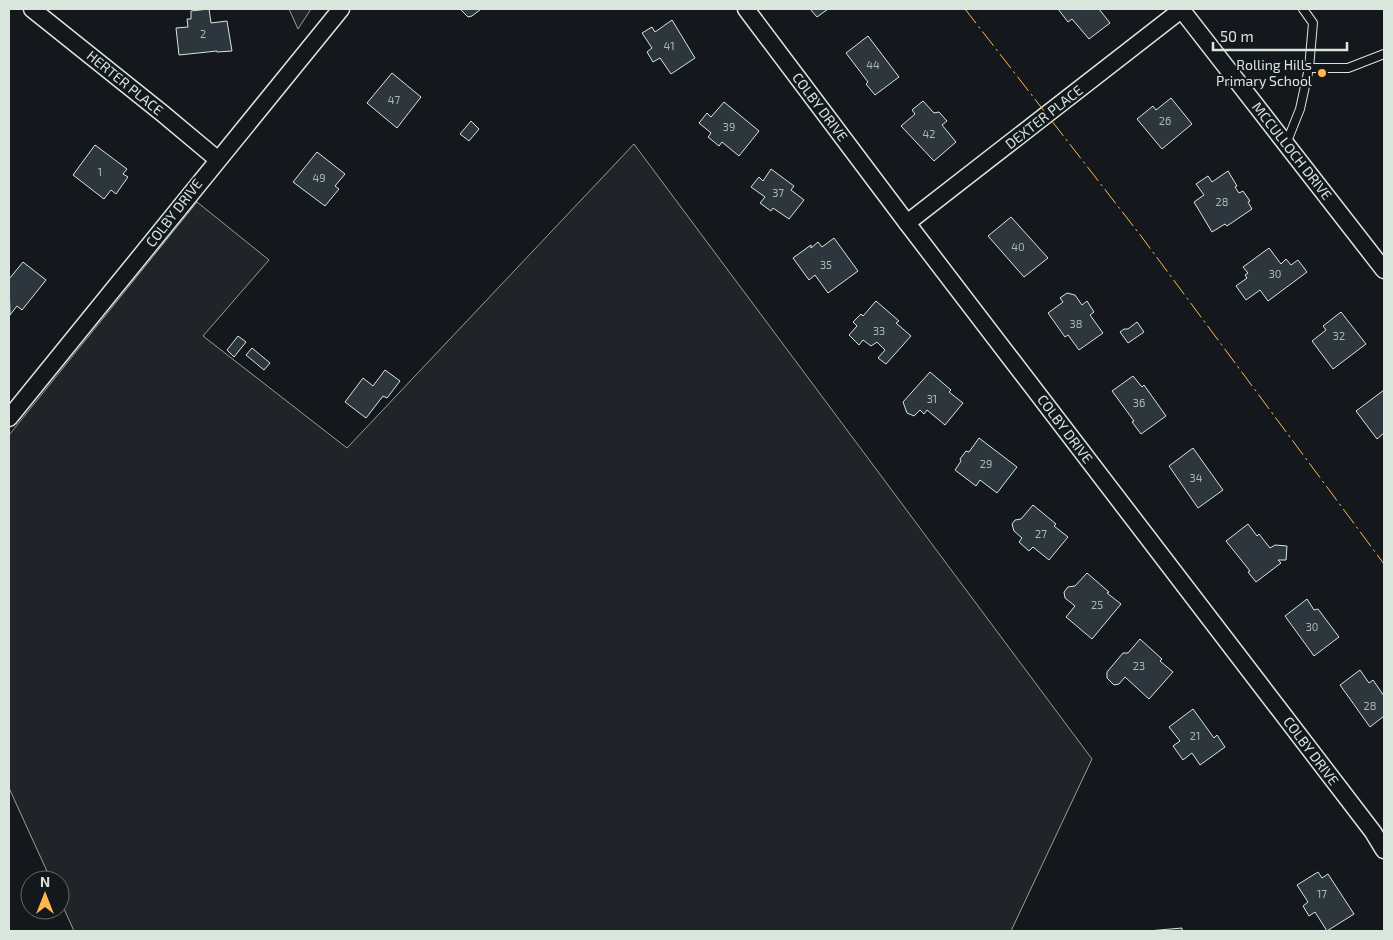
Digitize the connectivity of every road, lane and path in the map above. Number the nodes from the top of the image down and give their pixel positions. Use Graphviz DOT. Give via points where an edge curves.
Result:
graph roads {
  1 [pos="32,9"];
  2 [pos="341,9"];
  3 [pos="746,9"];
  4 [pos="1181,9"];
  5 [pos="1303,9"];
  6 [pos="1384,54"];
  7 [pos="1309,68"];
  8 [pos="1286,144"];
  9 [pos="217,159"];
  10 [pos="907,223"];
  11 [pos="1384,270"];
  12 [pos="9,418"];
  13 [pos="1384,850"];
  1 -- 9 [label="street, HERTER PLACE"];
  2 -- 9 [label="street, COLBY DRIVE"];
  3 -- 10 [label="street, COLBY DRIVE"];
  4 -- 8 [label="street, MCCULLOCH DRIVE"];
  4 -- 10 [label="street, DEXTER PLACE"];
  5 -- 7 [label="lane" via="1313,23"];
  6 -- 7 [label="lane" via="1348,68"];
  7 -- 8 [label="lane" via="1300,109"];
  8 -- 11 [label="street, MCCULLOCH DRIVE"];
  9 -- 12 [label="street, COLBY DRIVE"];
  10 -- 13 [label="street, COLBY DRIVE"];
}
